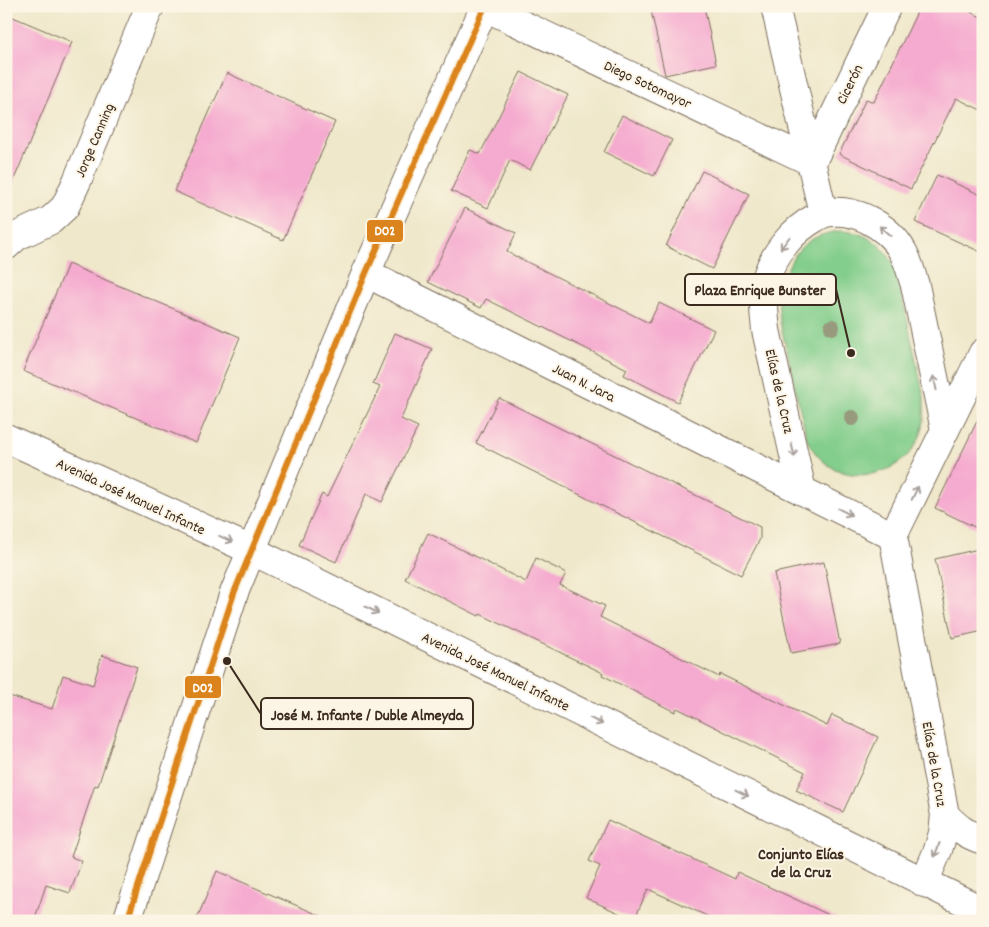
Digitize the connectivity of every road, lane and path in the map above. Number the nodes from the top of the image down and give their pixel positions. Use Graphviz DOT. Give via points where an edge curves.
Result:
graph roads {
  1 [pos="150,6"];
  2 [pos="485,6"];
  3 [pos="775,6"];
  4 [pos="887,6"];
  5 [pos="812,162"];
  6 [pos="823,213"];
  7 [pos="6,246"];
  8 [pos="366,273"];
  9 [pos="983,353"];
  10 [pos="945,430"];
  11 [pos="6,438"];
  12 [pos="802,491"];
  13 [pos="893,536"];
  14 [pos="251,550"];
  15 [pos="945,815"];
  16 [pos="983,840"];
  17 [pos="924,883"];
  18 [pos="983,911"];
  19 [pos="127,921"];
  1 -- 7 [label="street, Jorge Canning" via="65,207 51,220 17,236"];
  2 -- 5 [label="street, Diego Sotomayor"];
  2 -- 8 [label="street"];
  3 -- 5 [label="street"];
  4 -- 5 [label="street, Cicerón"];
  5 -- 6 [label="street"];
  10 -- 6 [label="street, one-way" via="915,285 903,252 885,230 873,222 849,213"];
  6 -- 12 [label="street, Elías de la Cruz, one-way" via="800,228 782,247 774,260 764,292 766,330"];
  8 -- 12 [label="street, Juan N. Jara"];
  8 -- 14 [label="street"];
  9 -- 10 [label="street"];
  13 -- 10 [label="street, one-way"];
  11 -- 14 [label="street, Avenida José Manuel Infante, one-way"];
  12 -- 13 [label="street, one-way"];
  13 -- 15 [label="street, Elías de la Cruz"];
  14 -- 17 [label="street, Avenida José Manuel Infante, one-way"];
  14 -- 19 [label="street"];
  15 -- 16 [label="street, Elías de la Cruz" via="957,828"];
  15 -- 17 [label="street, Elías de la Cruz, one-way" via="938,850"];
  17 -- 18 [label="street, Avenida José Manuel Infante"];
}
